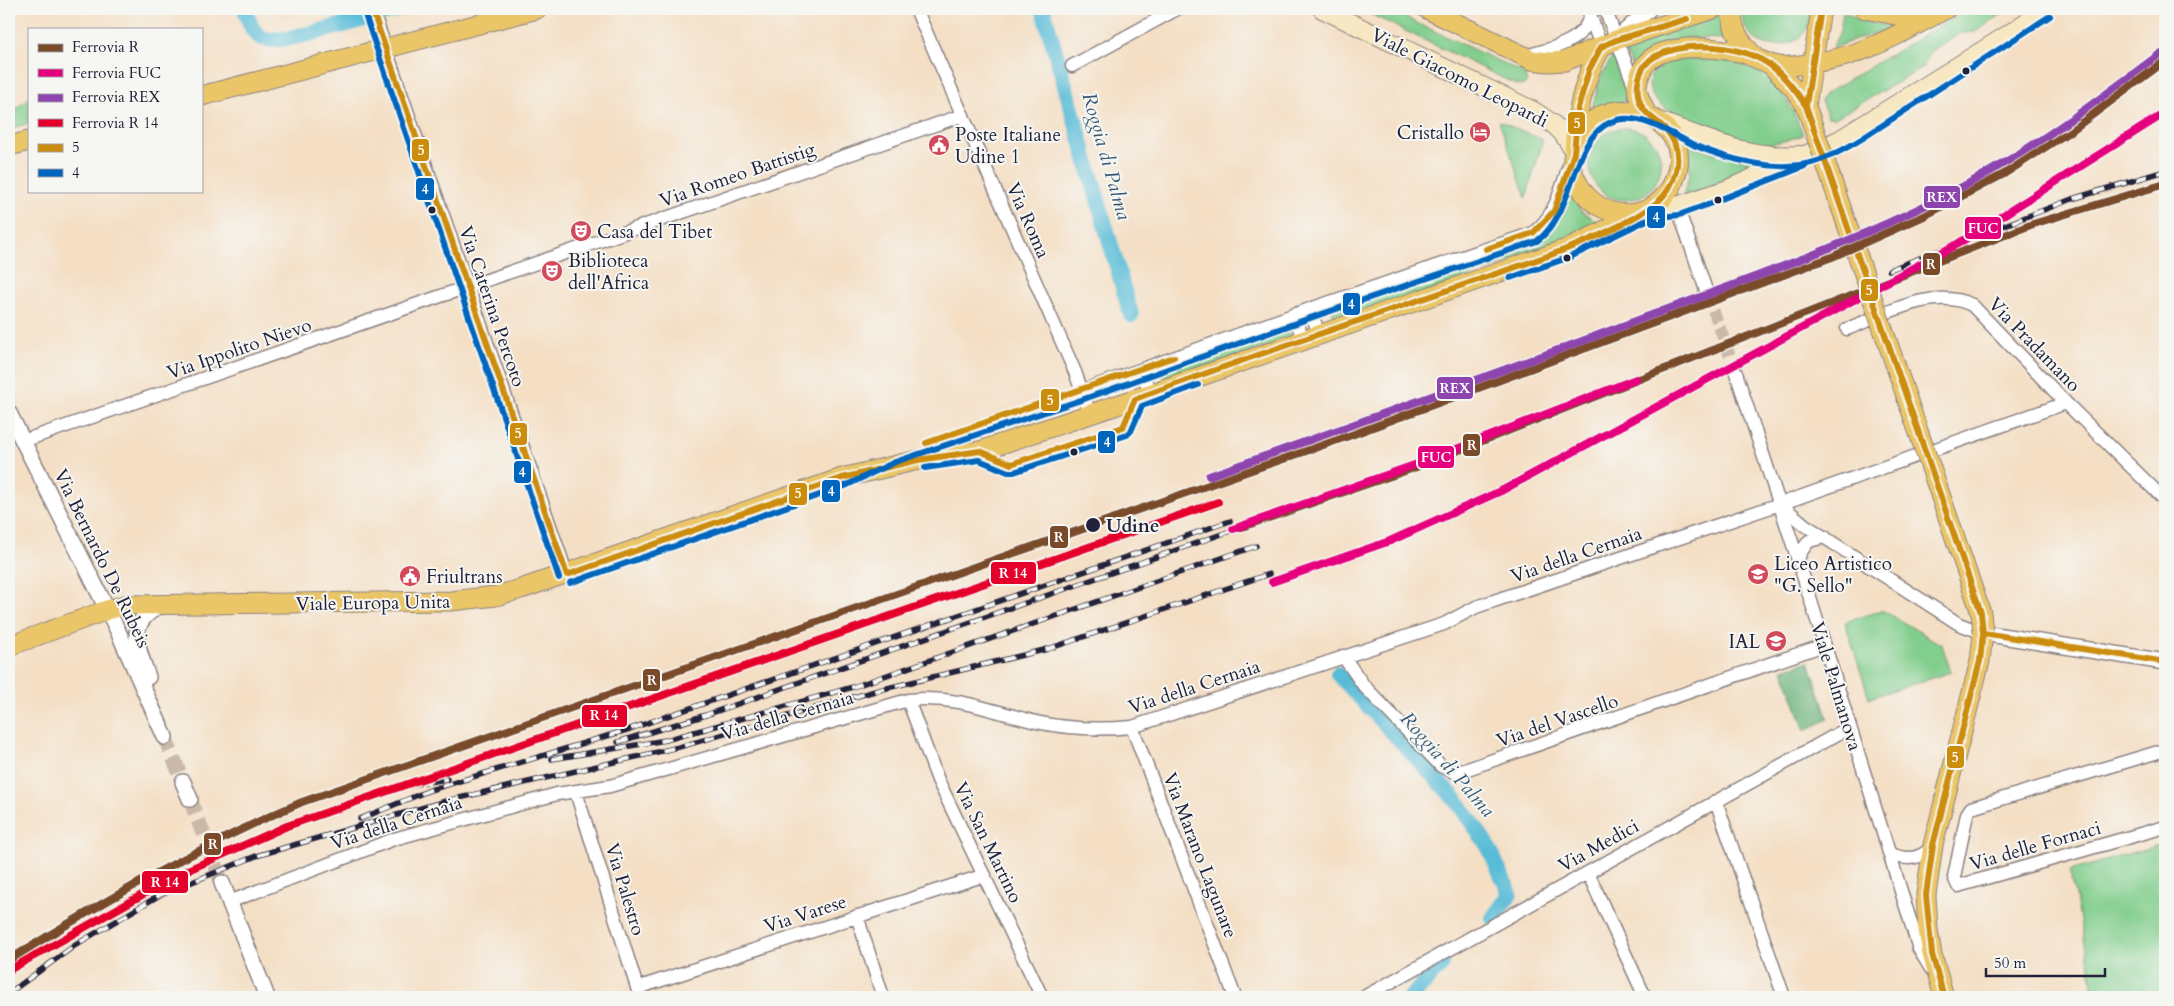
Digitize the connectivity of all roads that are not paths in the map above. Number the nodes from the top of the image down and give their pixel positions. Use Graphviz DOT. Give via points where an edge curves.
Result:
graph roads {
  1 [pos="372,9"];
  2 [pos="537,9"];
  3 [pos="916,9"];
  4 [pos="1177,9"];
  5 [pos="1427,9"];
  6 [pos="1605,9"];
  7 [pos="1649,9"];
  8 [pos="1713,9"];
  9 [pos="1732,9"];
  10 [pos="1821,9"];
  11 [pos="1865,9"];
  12 [pos="2045,9"];
  13 [pos="1331,11"];
  14 [pos="1895,12"];
  15 [pos="1940,12"];
  16 [pos="1589,17"];
  17 [pos="1609,44"];
  18 [pos="385,48"];
  19 [pos="1524,56"];
  20 [pos="1762,60"];
  21 [pos="1812,63"];
  22 [pos="1072,66"];
  23 [pos="1637,92"];
  24 [pos="202,96"];
  25 [pos="1806,106"];
  26 [pos="962,115"];
  27 [pos="1652,117"];
  28 [pos="28,141"];
  29 [pos="9,146"];
  30 [pos="1574,153"];
  31 [pos="1810,154"];
  32 [pos="1677,206"];
  33 [pos="1648,209"];
  34 [pos="467,288"];
  35 [pos="1707,293"];
  36 [pos="1310,309"];
  37 [pos="1294,314"];
  38 [pos="1847,329"];
  39 [pos="1311,337"];
  40 [pos="1148,367"];
  41 [pos="1736,373"];
  42 [pos="1157,390"];
  43 [pos="1082,391"];
  44 [pos="2066,403"];
  45 [pos="9,413"];
  46 [pos="1090,414"];
  47 [pos="23,441"];
  48 [pos="2165,500"];
  49 [pos="1780,504"];
  50 [pos="1824,537"];
  51 [pos="1798,561"];
  52 [pos="567,574"];
  53 [pos="159,606"];
  54 [pos="107,610"];
  55 [pos="1983,633"];
  56 [pos="1824,645"];
  57 [pos="9,646"];
  58 [pos="1343,656"];
  59 [pos="2165,662"];
  60 [pos="908,700"];
  61 [pos="159,722"];
  62 [pos="1132,727"];
  63 [pos="1850,727"];
  64 [pos="165,737"];
  65 [pos="2165,750"];
  66 [pos="183,782"];
  67 [pos="576,792"];
  68 [pos="190,799"];
  69 [pos="1716,801"];
  70 [pos="2165,827"];
  71 [pos="1933,845"];
  72 [pos="1889,853"];
  73 [pos="1588,872"];
  74 [pos="985,875"];
  75 [pos="222,883"];
  76 [pos="229,902"];
  77 [pos="857,916"];
  78 [pos="1942,991"];
  79 [pos="639,993"];
  80 [pos="267,997"];
  81 [pos="883,997"];
  82 [pos="1042,997"];
  83 [pos="1235,997"];
  84 [pos="1364,997"];
  85 [pos="1645,997"];
  86 [pos="1784,997"];
  1 -- 18 [label="street, Via Caterina Percoto"];
  2 -- 18 [label="main road"];
  3 -- 26 [label="street, Via Roma"];
  4 -- 22 [label="street"];
  5 -- 19 [label="main road"];
  6 -- 17 [label="street"];
  7 -- 17 [label="street"];
  8 -- 17 [label="main road"];
  9 -- 20 [label="main road" via="1731,18 1737,36"];
  10 -- 21 [label="main road"];
  11 -- 14 [label="main road"];
  12 -- 31 [label="main road" via="1873,120"];
  13 -- 30 [label="main road, Viale Giacomo Leopardi" via="1532,110 1556,125 1568,138"];
  14 -- 15 [label="main road"];
  15 -- 21 [label="main road" via="1884,43 1840,58"];
  16 -- 17 [label="street"];
  16 -- 19 [label="street" via="1574,39"];
  17 -- 19 [label="main road" via="1565,61 1548,62"];
  17 -- 23 [label="street"];
  17 -- 30 [label="main road" via="1589,70 1578,108"];
  18 -- 24 [label="main road"];
  18 -- 34 [label="street, Via Caterina Percoto"];
  20 -- 21 [label="main road" via="1779,66"];
  20 -- 23 [label="main road" via="1716,48 1686,48 1663,53 1642,67"];
  20 -- 25 [label="main road" via="1796,91"];
  21 -- 25 [label="main road"];
  23 -- 27 [label="main road"];
  25 -- 55 [label="main road, bridge" via="1981,613"];
  26 -- 34 [label="street, Via Romeo Battistig"];
  26 -- 43 [label="street, Via Roma"];
  27 -- 30 [label="main road" via="1634,110 1607,113 1593,121"];
  27 -- 31 [label="main road" via="1711,142 1740,150 1785,156"];
  27 -- 33 [label="main road" via="1667,130 1675,144 1678,164 1674,183 1665,197"];
  28 -- 29 [label="main road"];
  30 -- 33 [label="main road" via="1572,172 1584,193 1599,207 1614,213 1630,214"];
  30 -- 36 [label="street" via="1554,211 1532,233"];
  31 -- 32 [label="main road" via="1728,189"];
  32 -- 33 [label="main road"];
  32 -- 35 [label="street"];
  33 -- 39 [label="main road, Viale Europa Unita" via="1566,249"];
  34 -- 47 [label="street, Via Ippolito Nievo"];
  34 -- 52 [label="street, Via Caterina Percoto"];
  36 -- 37 [label="street"];
  36 -- 39 [label="street"];
  37 -- 39 [label="street"];
  37 -- 40 [label="street"];
  38 -- 44 [label="street, Via Pradamano" via="1932,299 1964,302 1978,310"];
  39 -- 42 [label="main road, Viale Europa Unita"];
  40 -- 42 [label="street" via="1144,373 1145,381 1148,387"];
  40 -- 43 [label="street"];
  41 -- 49 [label="street, Viale Palmanova"];
  42 -- 46 [label="main road, Viale Europa Unita"];
  43 -- 46 [label="street"];
  44 -- 48 [label="street, Via Pradamano"];
  44 -- 49 [label="street, Via della Cernaia"];
  45 -- 47 [label="street, Via Bernardo De Rubeis"];
  46 -- 52 [label="main road, Viale Europa Unita" via="980,451 918,460 842,478"];
  47 -- 54 [label="street, Via Bernardo De Rubeis"];
  49 -- 50 [label="street"];
  49 -- 51 [label="street, Viale Palmanova"];
  49 -- 58 [label="street, Via della Cernaia" via="1476,607 1444,624"];
  50 -- 51 [label="street" via="1809,541"];
  50 -- 55 [label="street" via="1959,624"];
  51 -- 56 [label="street, Viale Palmanova"];
  52 -- 53 [label="main road, Viale Europa Unita" via="496,596 451,601"];
  53 -- 54 [label="main road, Viale Europa Unita" via="126,605"];
  53 -- 61 [label="street, Via Bernardo De Rubeis" via="142,618 136,639 160,710"];
  54 -- 57 [label="main road, Viale Europa Unita"];
  54 -- 61 [label="street, Via Bernardo De Rubeis"];
  55 -- 59 [label="street"];
  55 -- 71 [label="main road" via="1980,661"];
  56 -- 58 [label="street, Via del Vascello" via="1456,773 1441,766 1364,686"];
  56 -- 63 [label="street, Viale Palmanova"];
  58 -- 62 [label="street, Via della Cernaia"];
  60 -- 62 [label="street, Via della Cernaia" via="959,700 1037,722 1079,728"];
  60 -- 67 [label="street, Via della Cernaia" via="610,786"];
  60 -- 74 [label="street, Via San Martino" via="938,780"];
  61 -- 64 [label="street, Via Bernardo De Rubeis"];
  62 -- 83 [label="street, Via Marano Lagunare"];
  63 -- 69 [label="street, Via Medici"];
  63 -- 72 [label="street, Viale Palmanova"];
  65 -- 70 [label="street, Via delle Fornaci" via="1971,808 1954,877 1958,886"];
  66 -- 68 [label="street"];
  67 -- 76 [label="street, Via della Cernaia" via="519,804 394,839"];
  67 -- 79 [label="street, Via Palestro"];
  69 -- 73 [label="street, Via Medici"];
  69 -- 86 [label="street"];
  71 -- 72 [label="street" via="1917,858 1899,858"];
  71 -- 78 [label="main road" via="1926,912"];
  72 -- 78 [label="street, Viale Palmanova" via="1919,949"];
  73 -- 84 [label="street, Via Medici"];
  73 -- 85 [label="street"];
  74 -- 77 [label="street, Via Varese"];
  74 -- 82 [label="street, Via San Martino"];
  75 -- 76 [label="street"];
  76 -- 80 [label="street"];
  77 -- 79 [label="street, Via Varese"];
  77 -- 81 [label="street"];
}
